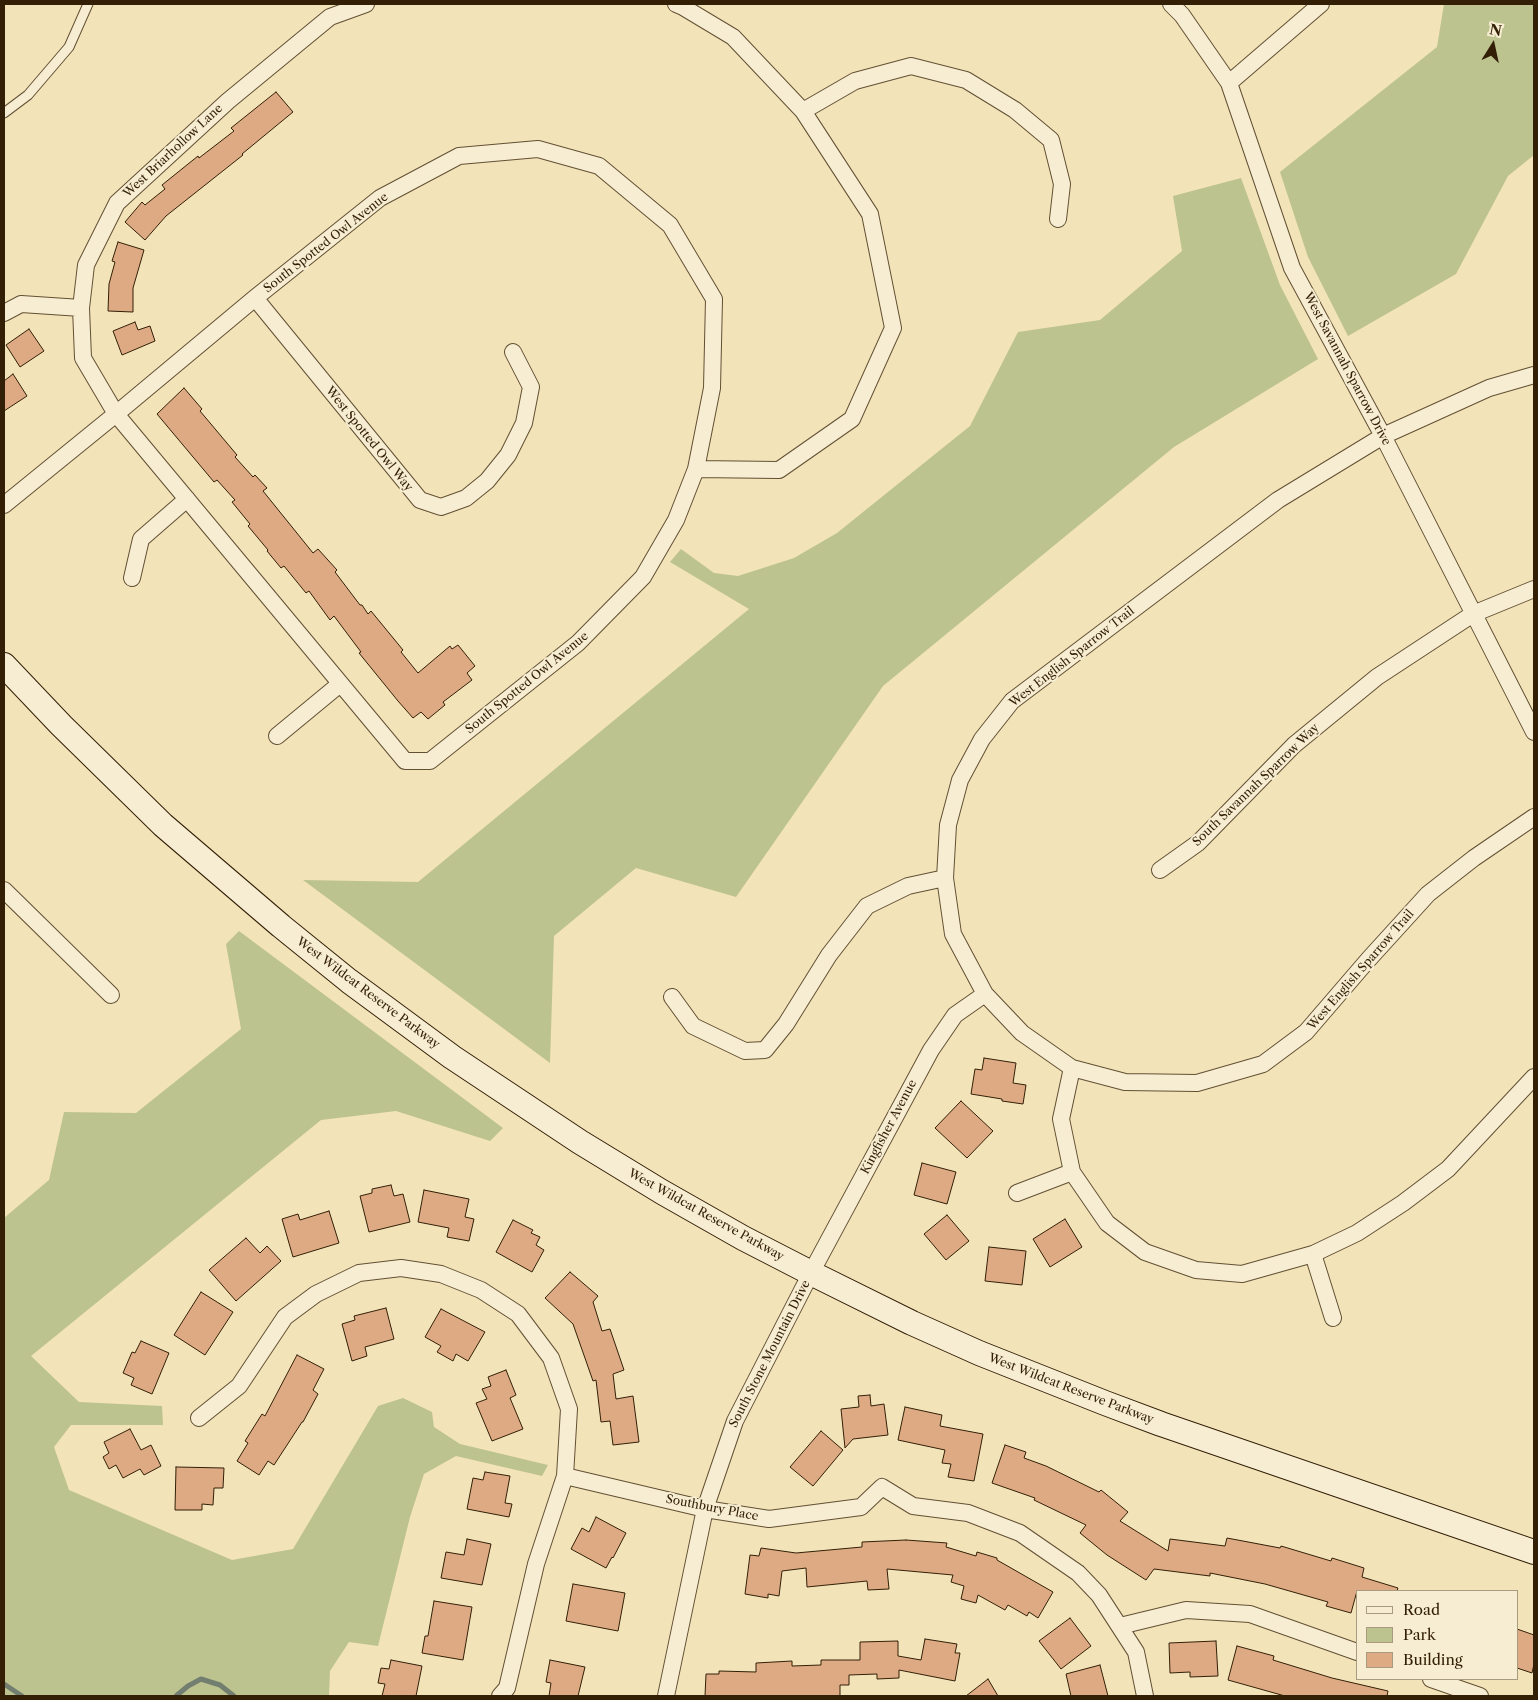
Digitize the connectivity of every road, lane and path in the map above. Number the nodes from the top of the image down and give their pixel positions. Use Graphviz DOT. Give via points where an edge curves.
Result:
graph roads {
  1 [pos="88,4"];
  2 [pos="366,4"];
  3 [pos="1171,4"];
  4 [pos="1321,4"];
  5 [pos="682,5"];
  6 [pos="1229,83"];
  7 [pos="803,111"];
  8 [pos="4,113"];
  9 [pos="1058,219"];
  10 [pos="255,298"];
  11 [pos="81,308"];
  12 [pos="4,313"];
  13 [pos="513,352"];
  14 [pos="1534,375"];
  15 [pos="116,414"];
  16 [pos="1383,436"];
  17 [pos="696,469"];
  18 [pos="187,498"];
  19 [pos="4,505"];
  20 [pos="132,578"];
  21 [pos="1534,589"];
  22 [pos="1473,614"];
  23 [pos="4,664"];
  24 [pos="340,684"];
  25 [pos="1534,732"];
  26 [pos="277,736"];
  27 [pos="1534,817"];
  28 [pos="1160,870"];
  29 [pos="944,878"];
  30 [pos="4,890"];
  31 [pos="984,994"];
  32 [pos="111,995"];
  33 [pos="672,997"];
  34 [pos="1072,1068"];
  35 [pos="1534,1077"];
  36 [pos="1072,1172"];
  37 [pos="1017,1193"];
  38 [pos="1313,1254"];
  39 [pos="810,1273"];
  40 [pos="1334,1318"];
  41 [pos="199,1418"];
  42 [pos="565,1476"];
  43 [pos="705,1509"];
  44 [pos="1534,1552"];
  45 [pos="1120,1626"];
  46 [pos="1356,1652"];
  47 [pos="1433,1680"];
  48 [pos="500,1696"];
  49 [pos="666,1696"];
  50 [pos="1146,1696"];
  51 [pos="1480,1696"];
  1 -- 8 [label="lane" via="69,47 28,94"];
  2 -- 11 [label="street, West Briarhollow Lane" via="330,17 228,101 117,203 86,265"];
  3 -- 6 [label="street, West Savannah Sparrow Drive"];
  4 -- 6 [label="street"];
  5 -- 7 [label="street" via="733,37"];
  6 -- 16 [label="street, West Savannah Sparrow Drive" via="1292,268"];
  7 -- 9 [label="street" via="855,81 911,66 966,80 1015,110 1052,140 1062,184"];
  7 -- 17 [label="street" via="870,214 893,328 852,419 779,470"];
  10 -- 13 [label="street, West Spotted Owl Way" via="420,500 441,508 466,498 486,482 508,455 524,423 531,386"];
  10 -- 15 [label="street, South Spotted Owl Avenue"];
  10 -- 17 [label="street, South Spotted Owl Avenue" via="380,198 459,156 538,148 599,166 670,225 714,300 712,388"];
  11 -- 12 [label="street" via="21,304"];
  11 -- 15 [label="street, West Briarhollow Lane" via="83,358"];
  14 -- 16 [label="street, West English Sparrow Trail" via="1489,388"];
  15 -- 18 [label="street, South Spotted Owl Avenue"];
  15 -- 19 [label="street, South Spotted Owl Avenue"];
  16 -- 22 [label="street, West Savannah Sparrow Drive"];
  16 -- 29 [label="street, West English Sparrow Trail" via="1278,500 1012,701 982,739 960,780 948,825"];
  17 -- 24 [label="street, South Spotted Owl Avenue" via="676,520 643,577 578,643 430,761 405,761"];
  18 -- 20 [label="street" via="141,539"];
  18 -- 24 [label="street, South Spotted Owl Avenue"];
  21 -- 22 [label="street, South Savannah Sparrow Way"];
  22 -- 25 [label="street, West Savannah Sparrow Drive"];
  22 -- 28 [label="street, South Savannah Sparrow Way" via="1376,677 1294,745 1198,842"];
  23 -- 39 [label="main road, West Wildcat Reserve Parkway" via="61,725 163,824 280,926 396,1017 580,1142 662,1192"];
  24 -- 26 [label="street"];
  27 -- 34 [label="street, West English Sparrow Trail" via="1428,894 1306,1032 1263,1064 1197,1083 1125,1082"];
  29 -- 31 [label="street, West English Sparrow Trail" via="953,934"];
  29 -- 33 [label="street" via="908,886 867,906 828,955 786,1024 765,1050 745,1051 693,1026"];
  30 -- 32 [label="street"];
  31 -- 34 [label="street, West English Sparrow Trail" via="1022,1033"];
  31 -- 39 [label="street, Kingfisher Avenue" via="955,1015 931,1050"];
  34 -- 36 [label="street" via="1060,1119"];
  35 -- 38 [label="street" via="1448,1169 1357,1233"];
  36 -- 37 [label="street"];
  36 -- 38 [label="street" via="1107,1223 1146,1252 1196,1270 1242,1274"];
  38 -- 40 [label="street"];
  39 -- 43 [label="street, South Stone Mountain Drive" via="735,1421"];
  39 -- 44 [label="main road, West Wildcat Reserve Parkway" via="979,1353 1105,1403"];
  41 -- 42 [label="street" via="239,1386 285,1317 316,1294 359,1274 401,1268 441,1274 481,1290 518,1314 551,1358 569,1409"];
  42 -- 43 [label="street, Southbury Place"];
  42 -- 48 [label="street" via="536,1564 507,1688"];
  43 -- 45 [label="street, Southbury Place" via="769,1518 861,1507 882,1487 913,1506 968,1513 1020,1534 1078,1573 1099,1595"];
  43 -- 49 [label="street, South Stone Mountain Drive"];
  45 -- 46 [label="street" via="1186,1610 1250,1614"];
  45 -- 50 [label="street, Southbury Place" via="1136,1652"];
  47 -- 51 [label="street"];
}
